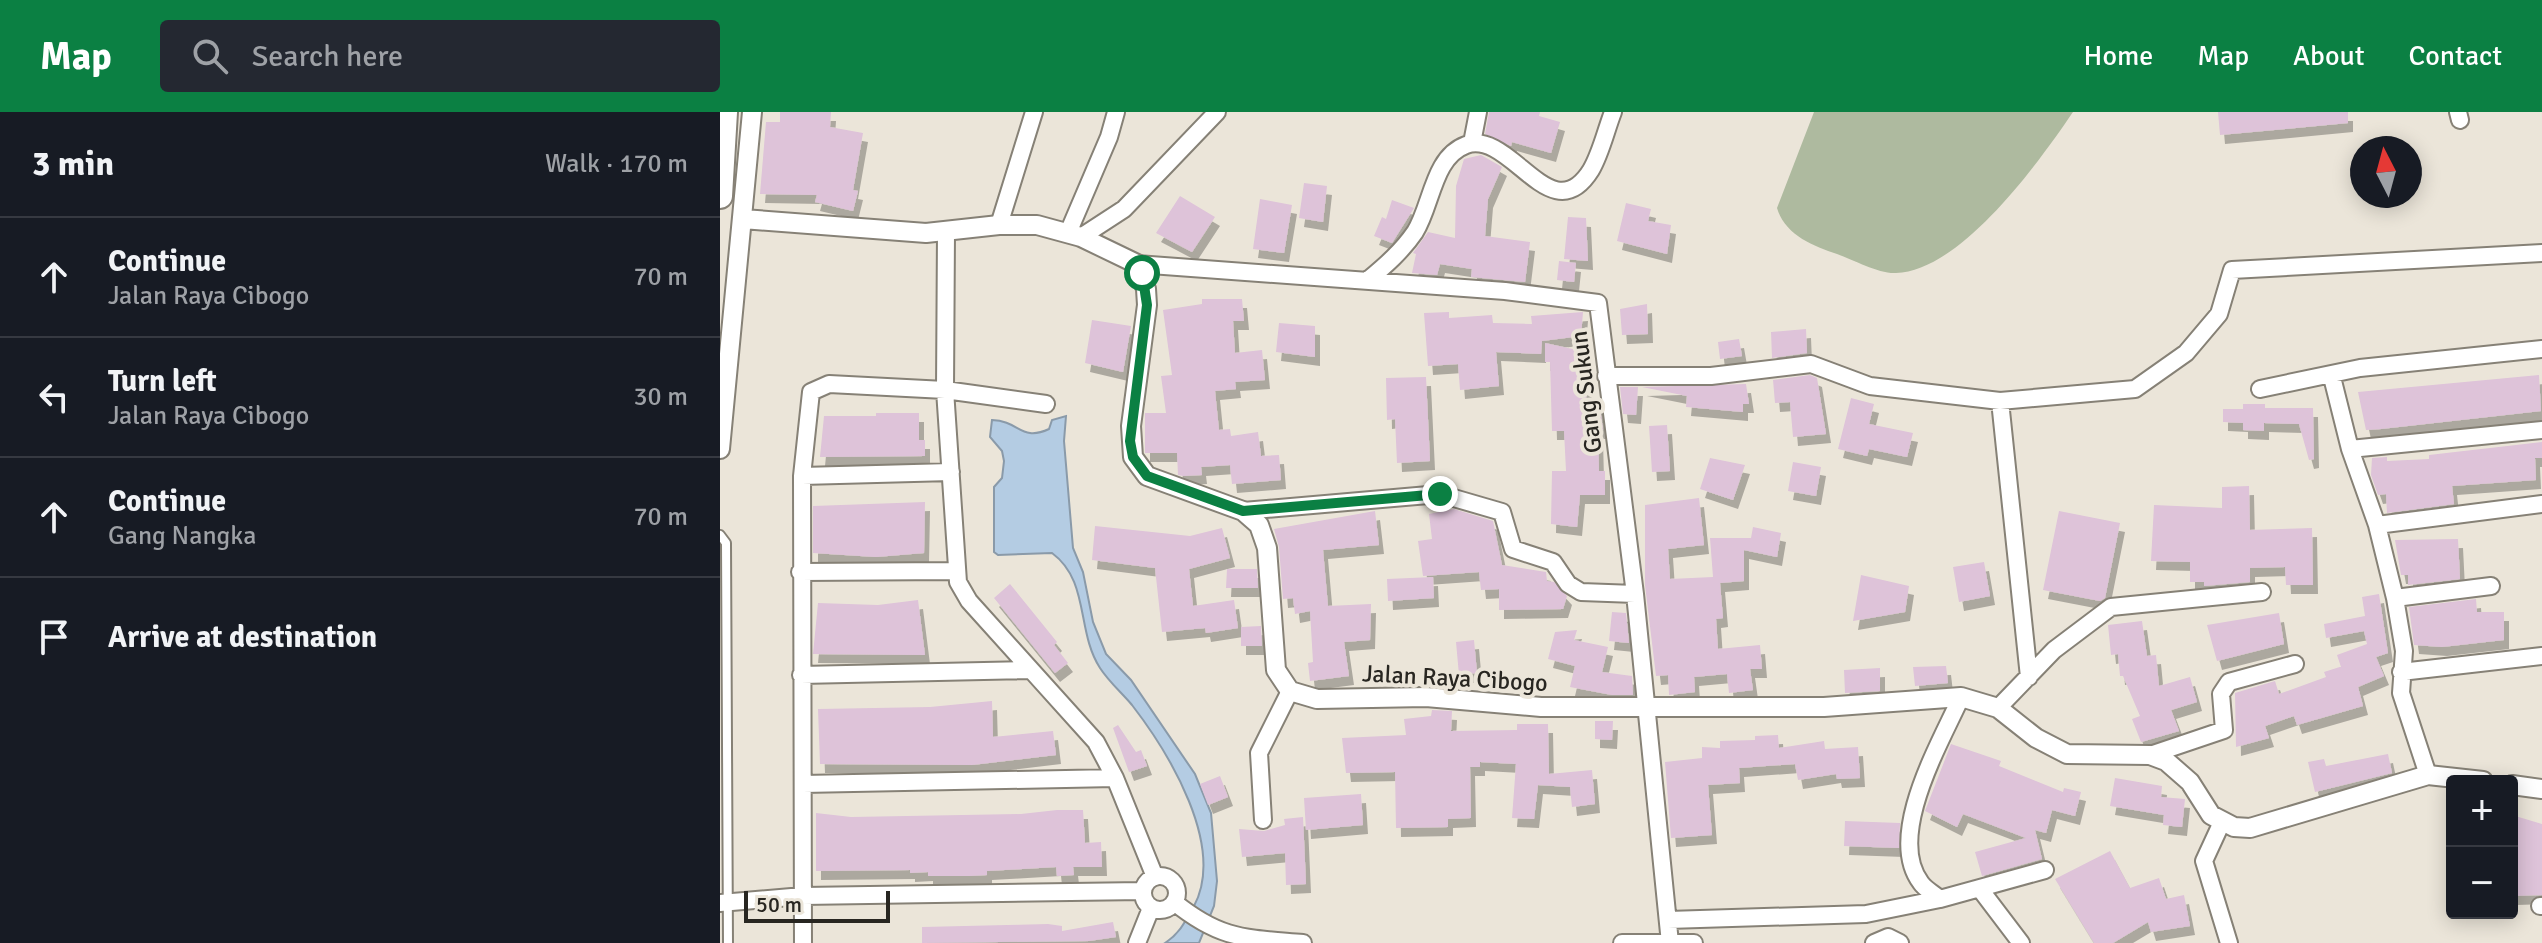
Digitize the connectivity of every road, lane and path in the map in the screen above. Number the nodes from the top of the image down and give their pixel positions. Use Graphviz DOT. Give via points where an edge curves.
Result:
graph roads {
  1 [pos="725,112"];
  2 [pos="752,112"];
  3 [pos="1034,112"];
  4 [pos="1116,112"];
  5 [pos="1217,112"];
  6 [pos="1478,112"];
  7 [pos="1613,112"];
  8 [pos="1472,143"];
  9 [pos="720,196"];
  10 [pos="743,219"];
  11 [pos="999,225"];
  12 [pos="946,233"];
  13 [pos="1074,235"];
  14 [pos="2542,253"];
  15 [pos="1137,264"];
  16 [pos="1368,280"];
  17 [pos="2542,349"];
  18 [pos="1606,376"];
  19 [pos="2332,377"];
  20 [pos="2260,389"];
  21 [pos="945,390"];
  22 [pos="2000,401"];
  23 [pos="1046,404"];
  24 [pos="2542,430"];
  25 [pos="720,449"];
  26 [pos="2350,449"];
  27 [pos="951,472"];
  28 [pos="802,476"];
  29 [pos="2542,504"];
  30 [pos="1243,511"];
  31 [pos="2377,525"];
  32 [pos="720,535"];
  33 [pos="954,571"];
  34 [pos="800,572"];
  35 [pos="2491,586"];
  36 [pos="2262,592"];
  37 [pos="1635,594"];
  38 [pos="2395,598"];
  39 [pos="2542,656"];
  40 [pos="2295,664"];
  41 [pos="1030,670"];
  42 [pos="2401,672"];
  43 [pos="801,675"];
  44 [pos="723,677"];
  45 [pos="2029,677"];
  46 [pos="1290,691"];
  47 [pos="1961,697"];
  48 [pos="1646,706"];
  49 [pos="1998,708"];
  50 [pos="2150,755"];
  51 [pos="2428,775"];
  52 [pos="2446,777"];
  53 [pos="1115,778"];
  54 [pos="803,784"];
  55 [pos="2518,786"];
  56 [pos="2542,789"];
  57 [pos="1263,820"];
  58 [pos="2222,822"];
  59 [pos="2045,870"];
  60 [pos="1155,877"];
  61 [pos="1980,889"];
  62 [pos="1143,891"];
  63 [pos="803,896"];
  64 [pos="1940,899"];
  65 [pos="724,901"];
  66 [pos="1174,902"];
  67 [pos="1151,908"];
  68 [pos="1668,920"];
  69 [pos="1284,942"];
  70 [pos="728,943"];
  71 [pos="803,943"];
  72 [pos="1137,943"];
  73 [pos="1303,943"];
  74 [pos="1622,943"];
  75 [pos="1670,943"];
  76 [pos="1694,943"];
  77 [pos="1874,943"];
  78 [pos="1900,943"];
  79 [pos="2021,943"];
  80 [pos="2229,943"];
  1 -- 9 [label="main road"];
  2 -- 10 [label="street"];
  3 -- 11 [label="street"];
  4 -- 13 [label="street"];
  5 -- 13 [label="street" via="1124,209"];
  6 -- 8 [label="street"];
  7 -- 8 [label="street" via="1591,169 1565,189 1545,188 1506,153"];
  8 -- 16 [label="street" via="1450,154 1414,233"];
  10 -- 12 [label="street"];
  10 -- 25 [label="street"];
  11 -- 12 [label="street"];
  11 -- 13 [label="street" via="1037,225"];
  12 -- 21 [label="street"];
  13 -- 15 [label="street"];
  14 -- 22 [label="street" via="2232,270 2219,314 2186,353 2135,389"];
  15 -- 16 [label="street"];
  15 -- 30 [label="street" via="1147,305 1131,426 1133,457 1147,476 1162,484"];
  16 -- 18 [label="street, Gang Sukun" via="1598,303"];
  17 -- 19 [label="street" via="2360,368"];
  18 -- 22 [label="street" via="1711,376 1811,364 1870,386"];
  18 -- 37 [label="street, Gang Sukun"];
  19 -- 20 [label="street"];
  19 -- 26 [label="street"];
  21 -- 23 [label="street"];
  21 -- 27 [label="street"];
  21 -- 28 [label="street" via="817,387 808,401"];
  22 -- 45 [label="street"];
  24 -- 26 [label="street"];
  26 -- 31 [label="street"];
  27 -- 28 [label="street"];
  27 -- 33 [label="street"];
  28 -- 34 [label="street"];
  29 -- 31 [label="street"];
  30 -- 37 [label="street" via="1446,493 1502,512 1513,549 1553,562 1573,588"];
  30 -- 46 [label="street" via="1265,536 1276,670"];
  31 -- 38 [label="street"];
  32 -- 44 [label="lane" via="726,543"];
  33 -- 34 [label="street"];
  33 -- 41 [label="street" via="969,601"];
  34 -- 43 [label="street"];
  35 -- 38 [label="street"];
  36 -- 45 [label="street" via="2111,607 2054,650"];
  37 -- 48 [label="street, Gang Sukun"];
  38 -- 42 [label="street" via="2404,651"];
  39 -- 42 [label="street"];
  40 -- 50 [label="street" via="2229,682 2221,694 2224,730"];
  41 -- 43 [label="street"];
  41 -- 53 [label="street" via="1077,717"];
  42 -- 51 [label="street" via="2403,704"];
  43 -- 54 [label="street"];
  44 -- 65 [label="lane"];
  45 -- 49 [label="street"];
  46 -- 48 [label="street, Jalan Raya Cibogo" via="1317,699 1426,697 1541,707"];
  46 -- 57 [label="street" via="1259,753"];
  47 -- 48 [label="street, Jalan Raya Cibogo" via="1824,707"];
  47 -- 49 [label="street, Jalan Raya Cibogo"];
  47 -- 64 [label="street" via="1913,804 1912,867 1921,884"];
  48 -- 68 [label="street, Gang Sukun"];
  49 -- 50 [label="street, Jalan Raya Cibogo" via="2067,754"];
  50 -- 58 [label="street" via="2179,770 2211,815"];
  51 -- 52 [label="street"];
  51 -- 58 [label="street" via="2267,825 2250,828"];
  53 -- 54 [label="street"];
  53 -- 60 [label="street"];
  54 -- 63 [label="street"];
  55 -- 56 [label="street"];
  58 -- 80 [label="street" via="2204,861"];
  59 -- 61 [label="street"];
  60 -- 62 [label="street"];
  60 -- 66 [label="street" via="1172,880"];
  61 -- 64 [label="street"];
  61 -- 79 [label="street"];
  62 -- 63 [label="street"];
  62 -- 67 [label="street"];
  63 -- 65 [label="street"];
  63 -- 71 [label="street"];
  64 -- 68 [label="street" via="1866,914"];
  65 -- 70 [label="lane"];
  66 -- 67 [label="street" via="1162,910"];
  66 -- 69 [label="street" via="1229,936"];
  67 -- 72 [label="street"];
  68 -- 75 [label="street, Gang Sukun"];
  69 -- 73 [label="street"];
  74 -- 75 [label="street"];
  75 -- 76 [label="street"];
  77 -- 78 [label="street" via="1888,937"];
}
